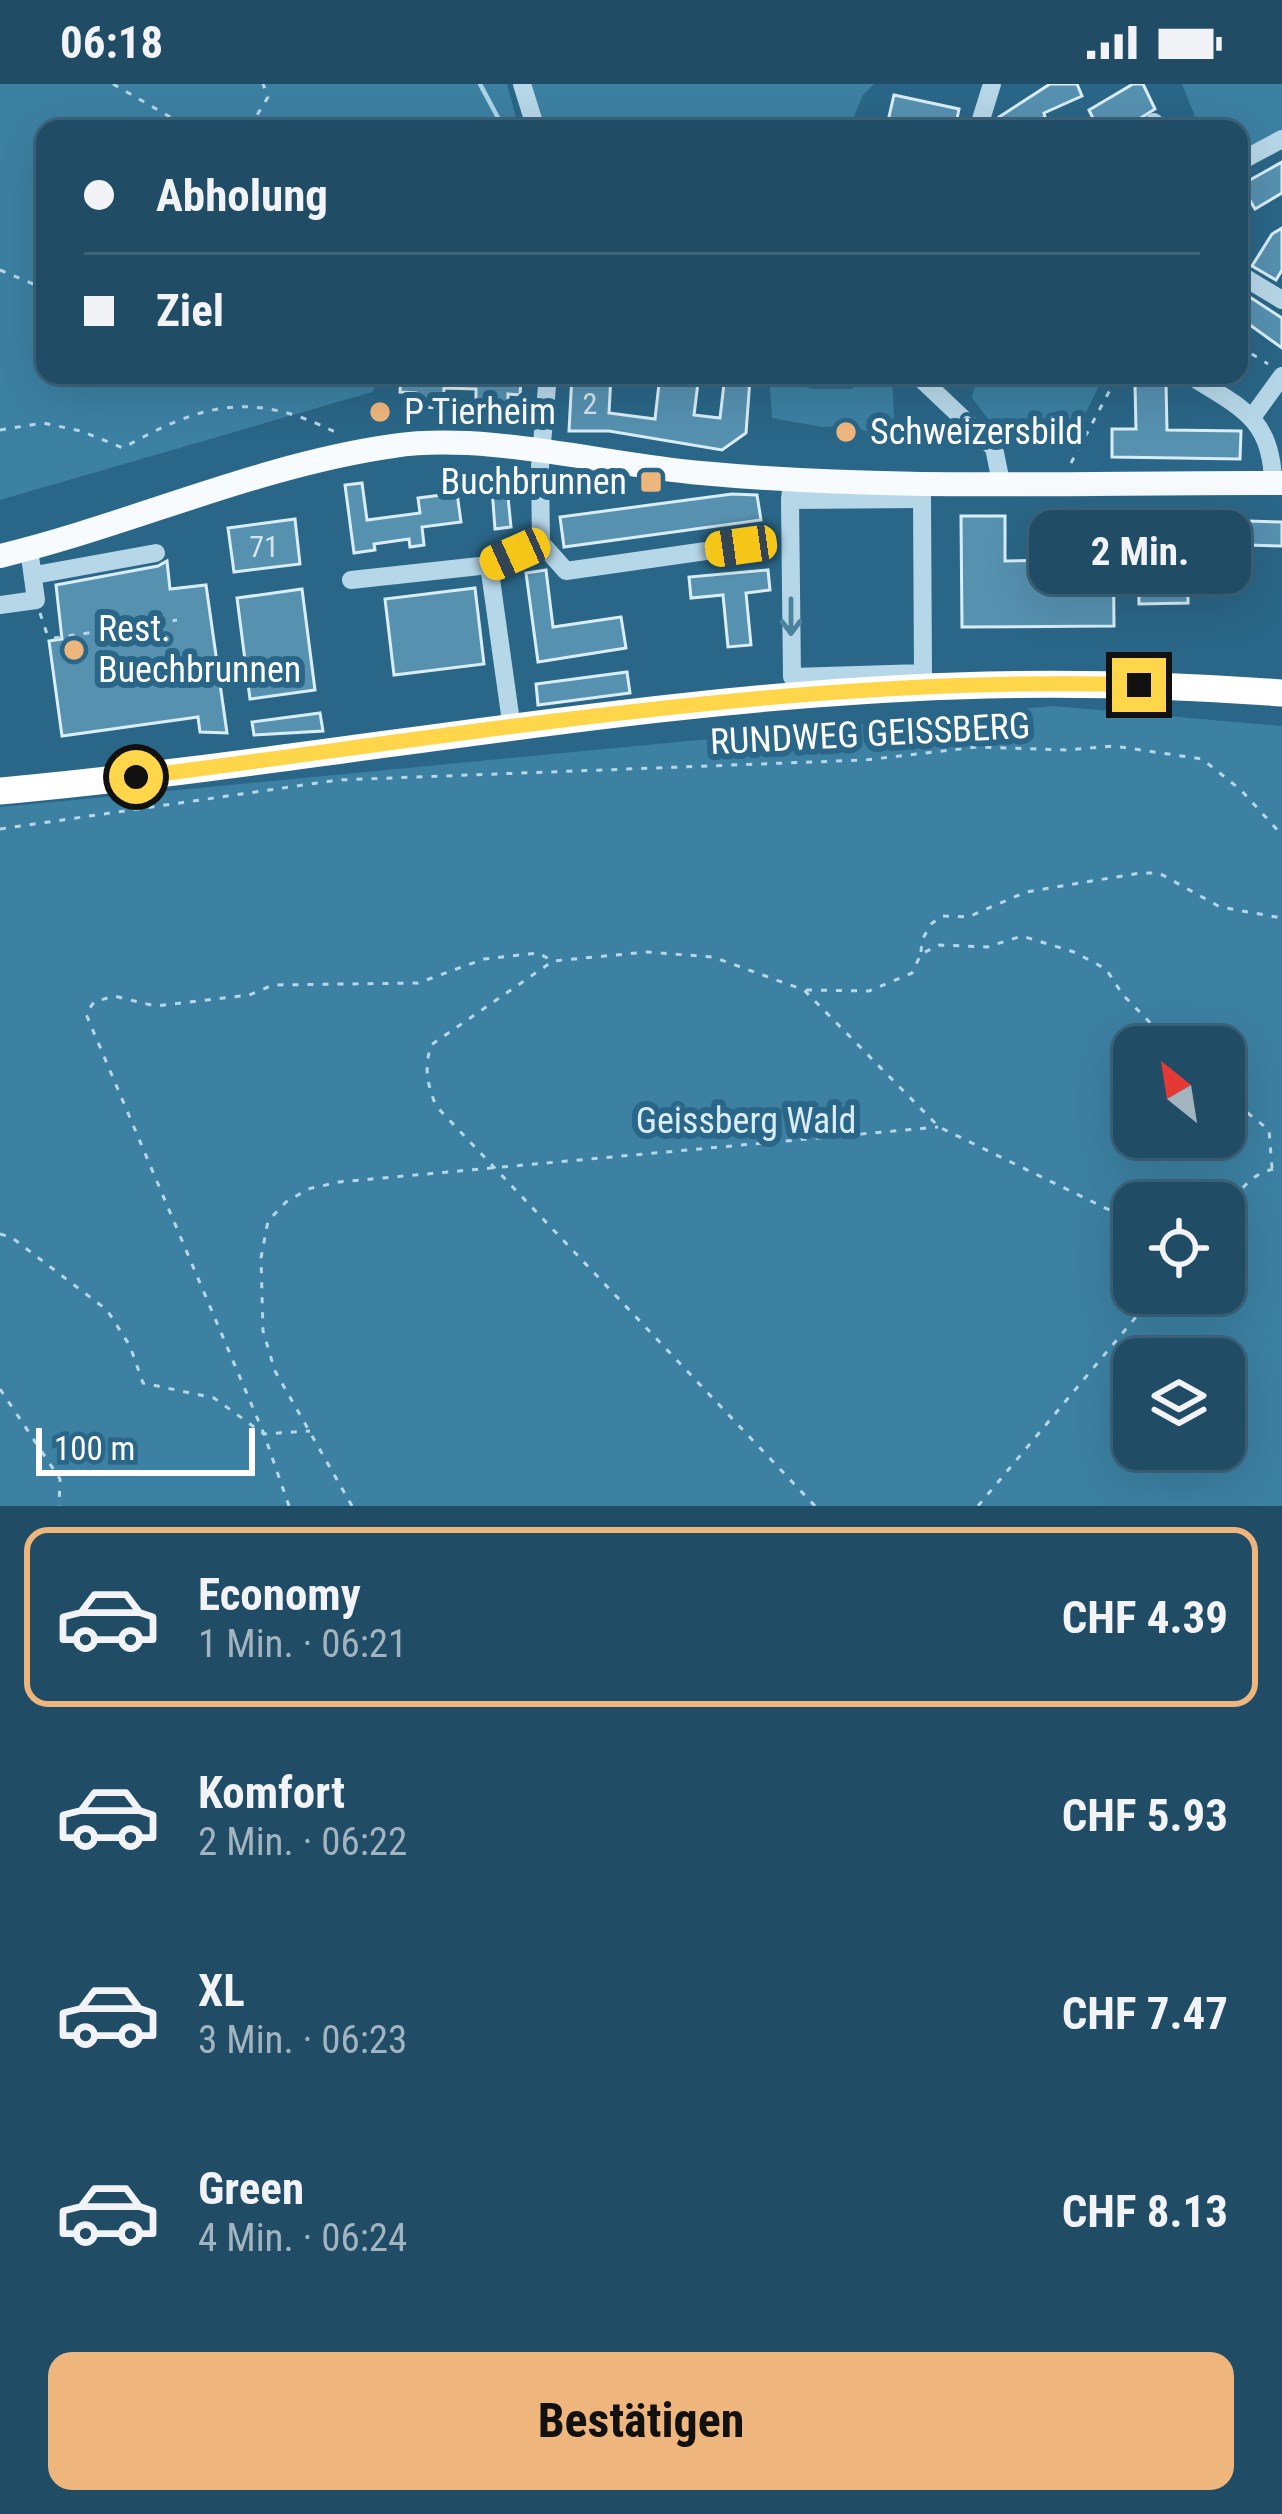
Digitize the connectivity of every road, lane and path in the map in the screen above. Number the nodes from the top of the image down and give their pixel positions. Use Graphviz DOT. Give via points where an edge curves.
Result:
graph roads {
  1 [pos="113,84"];
  2 [pos="263,84"];
  3 [pos="522,84"];
  4 [pos="992,84"];
  5 [pos="175,120"];
  6 [pos="254,120"];
  7 [pos="533,120"];
  8 [pos="981,120"];
  9 [pos="1282,140"];
  10 [pos="1248,157"];
  11 [pos="0,270"];
  12 [pos="1248,279"];
  13 [pos="36,285"];
  14 [pos="1282,300"];
  15 [pos="1248,352"];
  16 [pos="1282,374"];
  17 [pos="547,384"];
  18 [pos="926,384"];
  19 [pos="1113,384"];
  20 [pos="1203,384"];
  21 [pos="1253,416"];
  22 [pos="0,430"];
  23 [pos="541,453"];
  24 [pos="342,455"];
  25 [pos="1001,482"];
  26 [pos="1061,482"];
  27 [pos="1277,483"];
  28 [pos="791,489"];
  29 [pos="922,490"];
  30 [pos="541,543"];
  31 [pos="741,546"];
  32 [pos="29,549"];
  33 [pos="156,553"];
  34 [pos="0,556"];
  35 [pos="489,566"];
  36 [pos="34,575"];
  37 [pos="351,580"];
  38 [pos="36,600"];
  39 [pos="0,604"];
  40 [pos="178,620"];
  41 [pos="1282,693"];
  42 [pos="512,729"];
  43 [pos="0,791"];
  44 [pos="1,830"];
  45 [pos="1282,835"];
  46 [pos="1282,918"];
  47 [pos="921,954"];
  48 [pos="553,961"];
  49 [pos="804,990"];
  50 [pos="1154,1026"];
  51 [pos="1245,1111"];
  52 [pos="939,1126"];
  53 [pos="494,1168"];
  54 [pos="1272,1168"];
  55 [pos="1282,1169"];
  56 [pos="1245,1186"];
  57 [pos="1113,1212"];
  58 [pos="0,1234"];
  59 [pos="1138,1314"];
  60 [pos="0,1388"];
  61 [pos="311,1431"];
  62 [pos="264,1434"];
  63 [pos="58,1506"];
  64 [pos="289,1506"];
  65 [pos="352,1506"];
  66 [pos="815,1506"];
  67 [pos="978,1506"];
  1 -- 5 [label="path"];
  2 -- 6 [label="path" via="268,97"];
  3 -- 7 [label="street"];
  4 -- 8 [label="street"];
  9 -- 10 [label="street"];
  11 -- 13 [label="path"];
  12 -- 14 [label="street"];
  15 -- 16 [label="path"];
  16 -- 21 [label="street"];
  17 -- 23 [label="street"];
  18 -- 25 [label="street" via="994,448"];
  19 -- 26 [label="path"];
  20 -- 21 [label="street"];
  21 -- 27 [label="street" via="1268,440"];
  22 -- 24 [label="path" via="43,423 123,448 174,419 221,405 301,415 334,432"];
  23 -- 24 [label="main road" via="471,444"];
  23 -- 28 [label="main road"];
  23 -- 30 [label="street"];
  24 -- 32 [label="main road"];
  25 -- 26 [label="main road"];
  25 -- 29 [label="main road"];
  26 -- 27 [label="main road"];
  28 -- 29 [label="main road"];
  28 -- 29 [label="street, one-way" via="792,677 923,673"];
  30 -- 31 [label="street" via="566,571"];
  30 -- 35 [label="street"];
  32 -- 34 [label="main road"];
  32 -- 36 [label="street"];
  33 -- 36 [label="street"];
  35 -- 37 [label="street"];
  35 -- 42 [label="street"];
  36 -- 38 [label="street"];
  38 -- 39 [label="street"];
  38 -- 40 [label="path" via="54,638"];
  41 -- 42 [label="highway" via="953,686"];
  42 -- 43 [label="highway"];
  44 -- 45 [label="path, RUNDWEG GEISSBERG" via="338,780 1114,746 1202,759"];
  46 -- 47 [label="path" via="1220,907 1159,873 1140,873 943,916 922,940"];
  47 -- 49 [label="path" via="911,973 888,986"];
  47 -- 50 [label="path" via="1022,936 1075,952 1106,969"];
  48 -- 49 [label="path" via="647,952 712,957"];
  48 -- 53 [label="path" via="431,1045 425,1065 436,1106"];
  48 -- 62 [label="path" via="538,953 484,959 418,983 273,985 155,1006 114,996 86,1014"];
  49 -- 52 [label="path"];
  51 -- 54 [label="path" via="1269,1130"];
  52 -- 53 [label="path"];
  52 -- 57 [label="path"];
  53 -- 61 [label="path" via="308,1189 268,1221 263,1331 275,1371"];
  53 -- 66 [label="path"];
  54 -- 55 [label="path"];
  54 -- 56 [label="path"];
  58 -- 62 [label="path" via="107,1310 143,1383 214,1398"];
  59 -- 67 [label="path"];
  60 -- 63 [label="path" via="60,1479"];
  61 -- 62 [label="path"];
  61 -- 65 [label="path"];
  62 -- 64 [label="path"];
}
